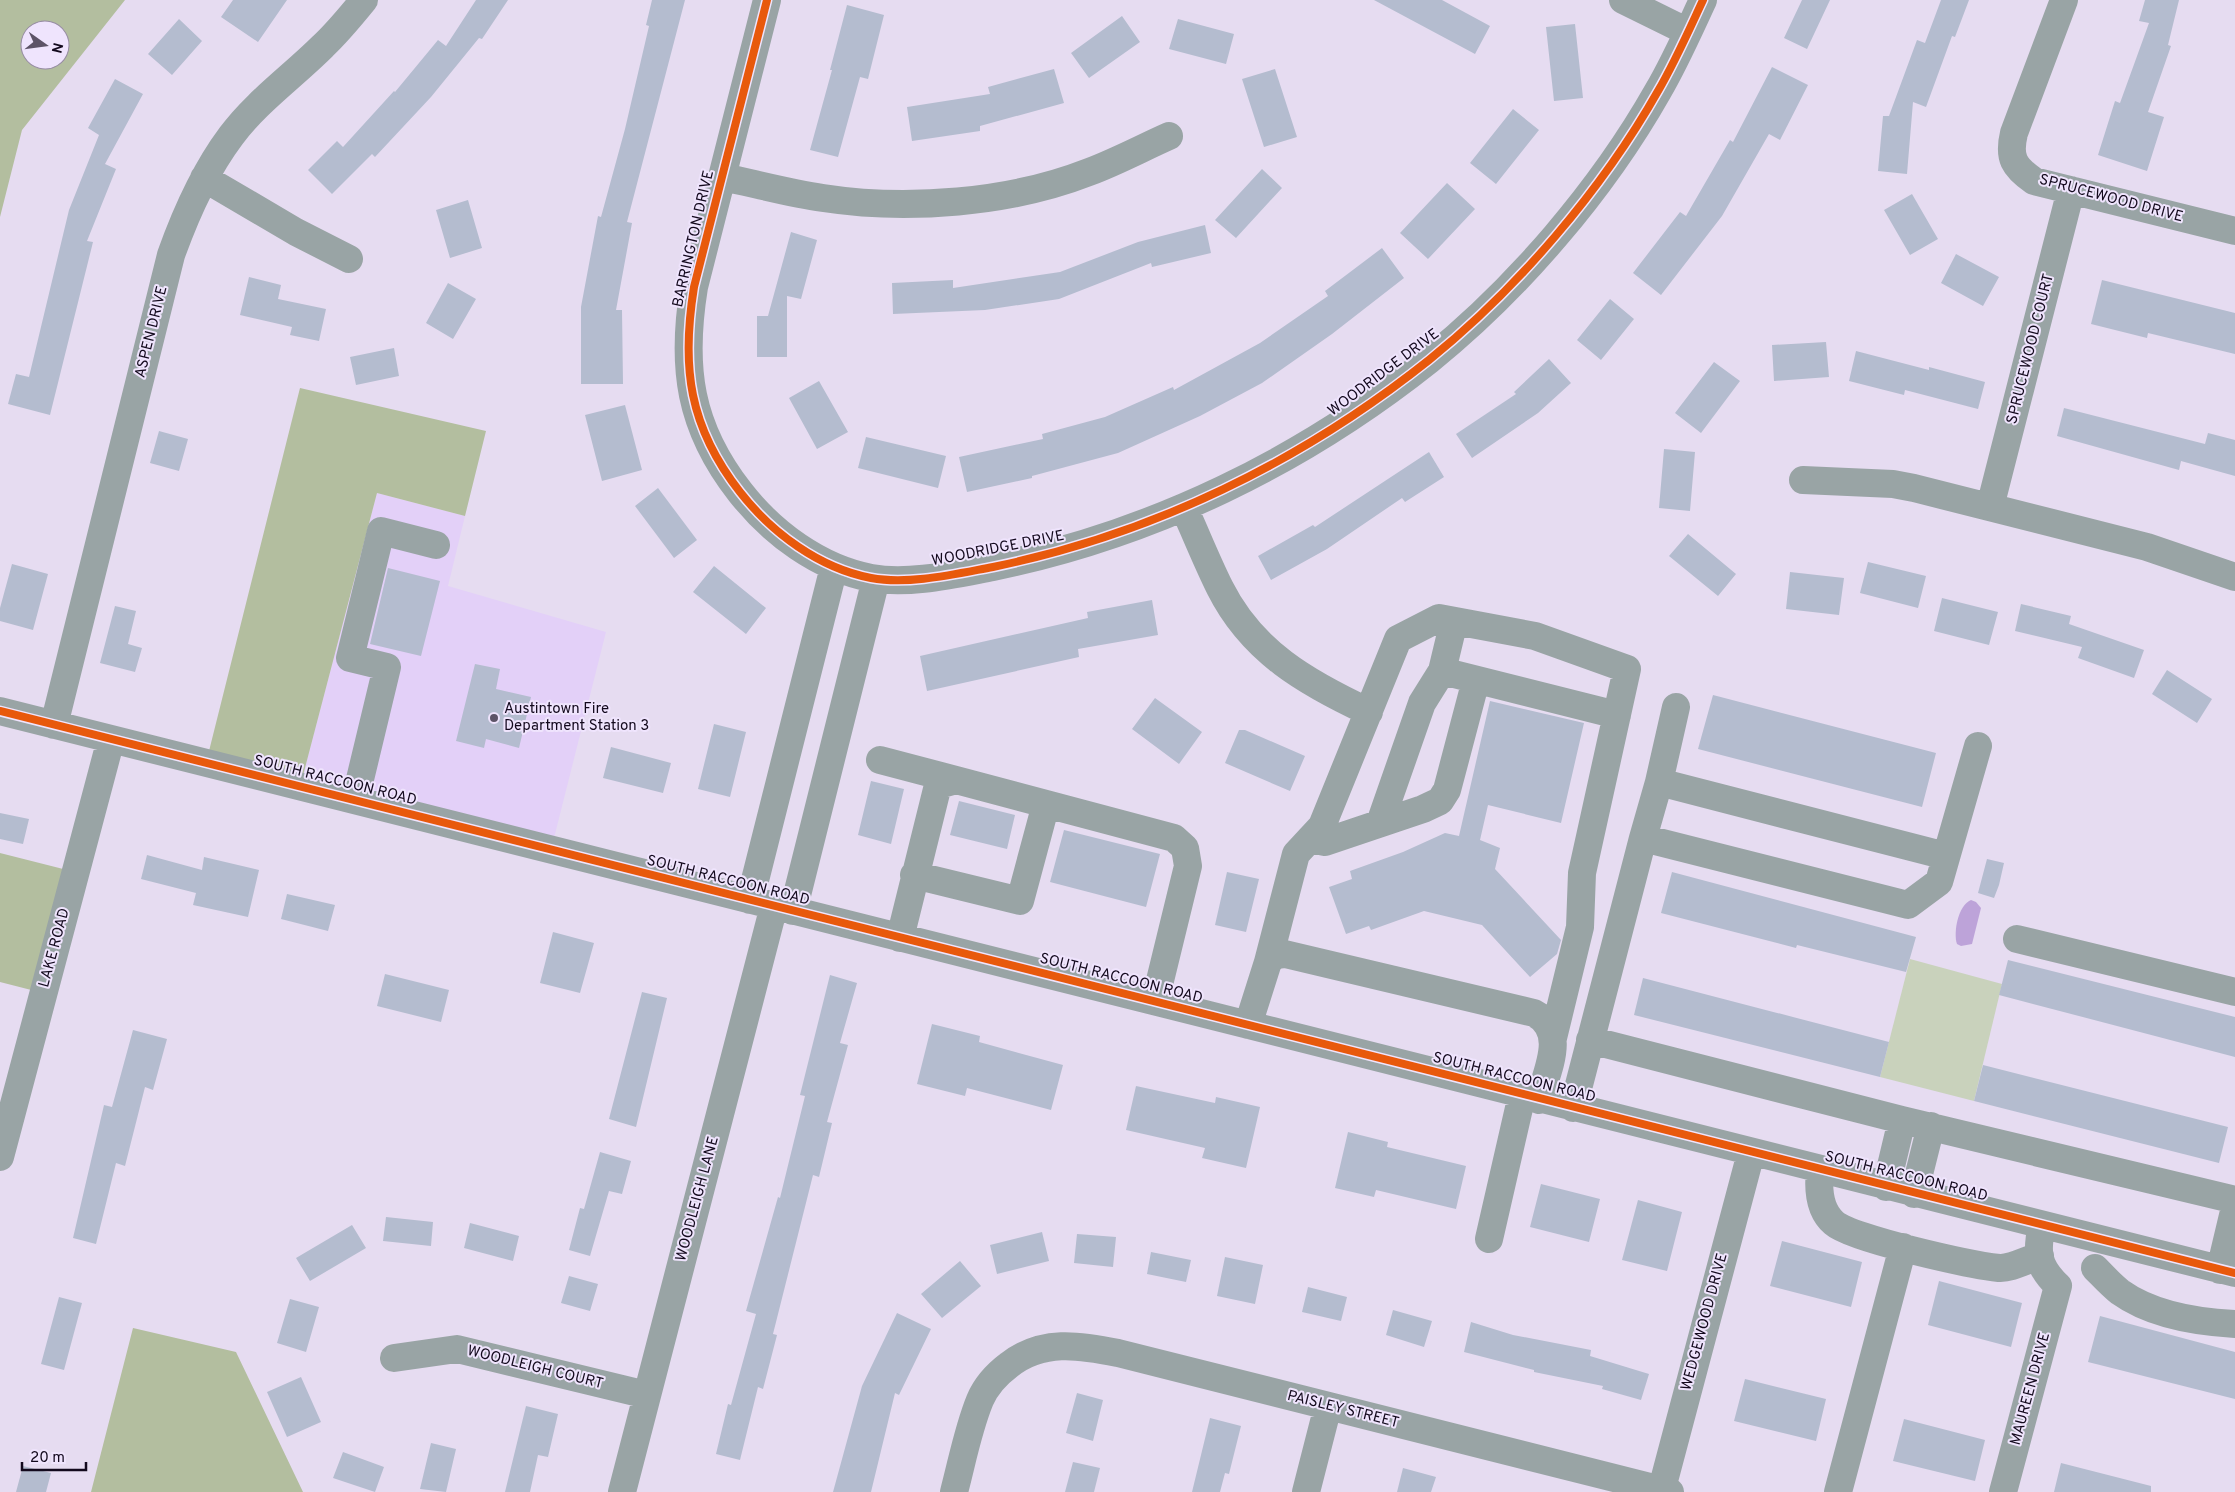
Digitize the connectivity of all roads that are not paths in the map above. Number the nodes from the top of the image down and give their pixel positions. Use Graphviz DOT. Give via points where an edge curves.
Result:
graph roads {
  1 [pos="364,0"];
  2 [pos="767,0"];
  3 [pos="1623,0"];
  4 [pos="1703,0"];
  5 [pos="2064,0"];
  6 [pos="1688,32"];
  7 [pos="1169,136"];
  8 [pos="722,177"];
  9 [pos="204,178"];
  10 [pos="2071,190"];
  11 [pos="2235,231"];
  12 [pos="349,259"];
  13 [pos="1803,480"];
  14 [pos="1990,507"];
  15 [pos="1184,508"];
  16 [pos="436,545"];
  17 [pos="834,567"];
  18 [pos="2235,578"];
  19 [pos="876,579"];
  20 [pos="1454,621"];
  21 [pos="1442,671"];
  22 [pos="1476,680"];
  23 [pos="1676,707"];
  24 [pos="0,711"];
  25 [pos="1369,712"];
  26 [pos="1617,715"];
  27 [pos="54,724"];
  28 [pos="111,739"];
  29 [pos="1978,746"];
  30 [pos="880,760"];
  31 [pos="956,780"];
  32 [pos="1659,782"];
  33 [pos="355,800"];
  34 [pos="1046,804"];
  35 [pos="1380,823"];
  36 [pos="1643,838"];
  37 [pos="1310,839"];
  38 [pos="1946,856"];
  39 [pos="914,875"];
  40 [pos="772,906"];
  41 [pos="900,938"];
  42 [pos="2017,939"];
  43 [pos="1268,962"];
  44 [pos="2235,992"];
  45 [pos="1155,1001"];
  46 [pos="1248,1025"];
  47 [pos="1553,1038"];
  48 [pos="1590,1040"];
  49 [pos="1531,1097"];
  50 [pos="1573,1108"];
  51 [pos="1902,1120"];
  52 [pos="1931,1126"];
  53 [pos="1751,1153"];
  54 [pos="0,1157"];
  55 [pos="1820,1170"];
  56 [pos="1886,1186"];
  57 [pos="1914,1194"];
  58 [pos="2235,1200"];
  59 [pos="2235,1207"];
  60 [pos="2042,1225"];
  61 [pos="1489,1239"];
  62 [pos="2104,1240"];
  63 [pos="1903,1247"];
  64 [pos="2040,1256"];
  65 [pos="2095,1268"];
  66 [pos="2227,1272"];
  67 [pos="2058,1286"];
  68 [pos="2235,1324"];
  69 [pos="394,1358"];
  70 [pos="647,1395"];
  71 [pos="1328,1406"];
  72 [pos="1664,1491"];
  73 [pos="622,1492"];
  74 [pos="954,1492"];
  75 [pos="1306,1492"];
  76 [pos="1838,1492"];
  77 [pos="2003,1492"];
  1 -- 9 [label="street, ASPEN DRIVE" via="323,46 261,103 231,136"];
  2 -- 8 [label="street, BARRINGTON DRIVE"];
  3 -- 6 [label="street"];
  4 -- 6 [label="street, WOODRIDGE DRIVE"];
  5 -- 10 [label="street, SPRUCEWOOD DRIVE" via="2010,146 2011,154 2023,173 2034,181"];
  6 -- 15 [label="street, WOODRIDGE DRIVE" via="1658,92 1609,168 1560,231 1506,290 1431,359 1359,413 1276,464"];
  7 -- 8 [label="street" via="1089,172 998,196 950,202 905,204 823,198"];
  8 -- 17 [label="street, BARRINGTON DRIVE" via="694,287 688,326 689,375 695,406 712,450 749,504 782,535"];
  9 -- 12 [label="street"];
  9 -- 27 [label="street, ASPEN DRIVE" via="183,220 171,255"];
  10 -- 11 [label="street, SPRUCEWOOD DRIVE"];
  10 -- 14 [label="street, SPRUCEWOOD COURT"];
  13 -- 14 [label="street" via="1893,484"];
  14 -- 18 [label="street" via="2147,547"];
  15 -- 19 [label="street, WOODRIDGE DRIVE" via="1079,546 1028,560 915,579"];
  15 -- 25 [label="street" via="1220,589 1247,628 1290,670"];
  16 -- 33 [label="street" via="381,530 350,658 387,667"];
  17 -- 19 [label="street, BARRINGTON DRIVE"];
  17 -- 40 [label="street"];
  19 -- 40 [label="street"];
  20 -- 21 [label="street"];
  20 -- 25 [label="street" via="1438,618 1398,639"];
  20 -- 26 [label="street" via="1535,636 1627,669"];
  21 -- 22 [label="street"];
  21 -- 35 [label="street" via="1422,703"];
  22 -- 26 [label="street"];
  22 -- 35 [label="street" via="1447,790 1440,801"];
  23 -- 32 [label="street"];
  24 -- 27 [label="street, SOUTH RACCOON ROAD"];
  25 -- 37 [label="street" via="1322,826"];
  26 -- 47 [label="street" via="1582,873 1580,927"];
  27 -- 28 [label="street, SOUTH RACCOON ROAD"];
  28 -- 33 [label="street, SOUTH RACCOON ROAD"];
  28 -- 54 [label="street, LAKE ROAD"];
  29 -- 38 [label="street"];
  30 -- 31 [label="street"];
  31 -- 34 [label="street"];
  31 -- 39 [label="street" via="937,789"];
  32 -- 36 [label="street"];
  32 -- 38 [label="street"];
  33 -- 40 [label="street, SOUTH RACCOON ROAD"];
  34 -- 39 [label="street" via="1020,901"];
  34 -- 45 [label="street" via="1174,838 1185,848 1188,866"];
  35 -- 37 [label="street" via="1325,842"];
  36 -- 38 [label="street" via="1908,905 1939,882"];
  36 -- 48 [label="street"];
  37 -- 43 [label="street" via="1296,854"];
  39 -- 41 [label="street"];
  40 -- 41 [label="street, SOUTH RACCOON ROAD"];
  40 -- 70 [label="street, WOODLEIGH LANE"];
  41 -- 45 [label="street, SOUTH RACCOON ROAD"];
  42 -- 44 [label="street"];
  43 -- 46 [label="street"];
  43 -- 47 [label="street" via="1275,955 1285,954 1534,1013 1545,1019"];
  45 -- 46 [label="street, SOUTH RACCOON ROAD"];
  46 -- 49 [label="street, SOUTH RACCOON ROAD"];
  47 -- 49 [label="street" via="1554,1044"];
  48 -- 50 [label="street"];
  48 -- 51 [label="street"];
  49 -- 50 [label="street, SOUTH RACCOON ROAD"];
  49 -- 61 [label="street"];
  50 -- 53 [label="street, SOUTH RACCOON ROAD"];
  51 -- 52 [label="street"];
  51 -- 56 [label="street"];
  52 -- 57 [label="street"];
  52 -- 58 [label="street"];
  53 -- 55 [label="street, SOUTH RACCOON ROAD"];
  53 -- 72 [label="street, WEDGEWOOD DRIVE"];
  55 -- 56 [label="street, SOUTH RACCOON ROAD"];
  55 -- 63 [label="street" via="1818,1191 1833,1222 1847,1231"];
  56 -- 57 [label="street, SOUTH RACCOON ROAD"];
  57 -- 60 [label="street, SOUTH RACCOON ROAD"];
  59 -- 66 [label="street"];
  60 -- 62 [label="street, SOUTH RACCOON ROAD"];
  60 -- 64 [label="street" via="2037,1246"];
  62 -- 65 [label="street"];
  62 -- 66 [label="street, SOUTH RACCOON ROAD"];
  63 -- 64 [label="street" via="2002,1268"];
  63 -- 76 [label="street"];
  64 -- 67 [label="street" via="2046,1274"];
  65 -- 67 [label="street" via="2074,1282"];
  65 -- 68 [label="street" via="2120,1292 2151,1309 2205,1322"];
  67 -- 77 [label="street, MAUREEN DRIVE"];
  69 -- 70 [label="street, WOODLEIGH COURT" via="457,1349"];
  70 -- 73 [label="street, WOODLEIGH LANE"];
  71 -- 72 [label="street, PAISLEY STREET"];
  71 -- 74 [label="street, PAISLEY STREET" via="1084,1346 1040,1348 1016,1359 998,1374 980,1400"];
  71 -- 75 [label="street"];
}
